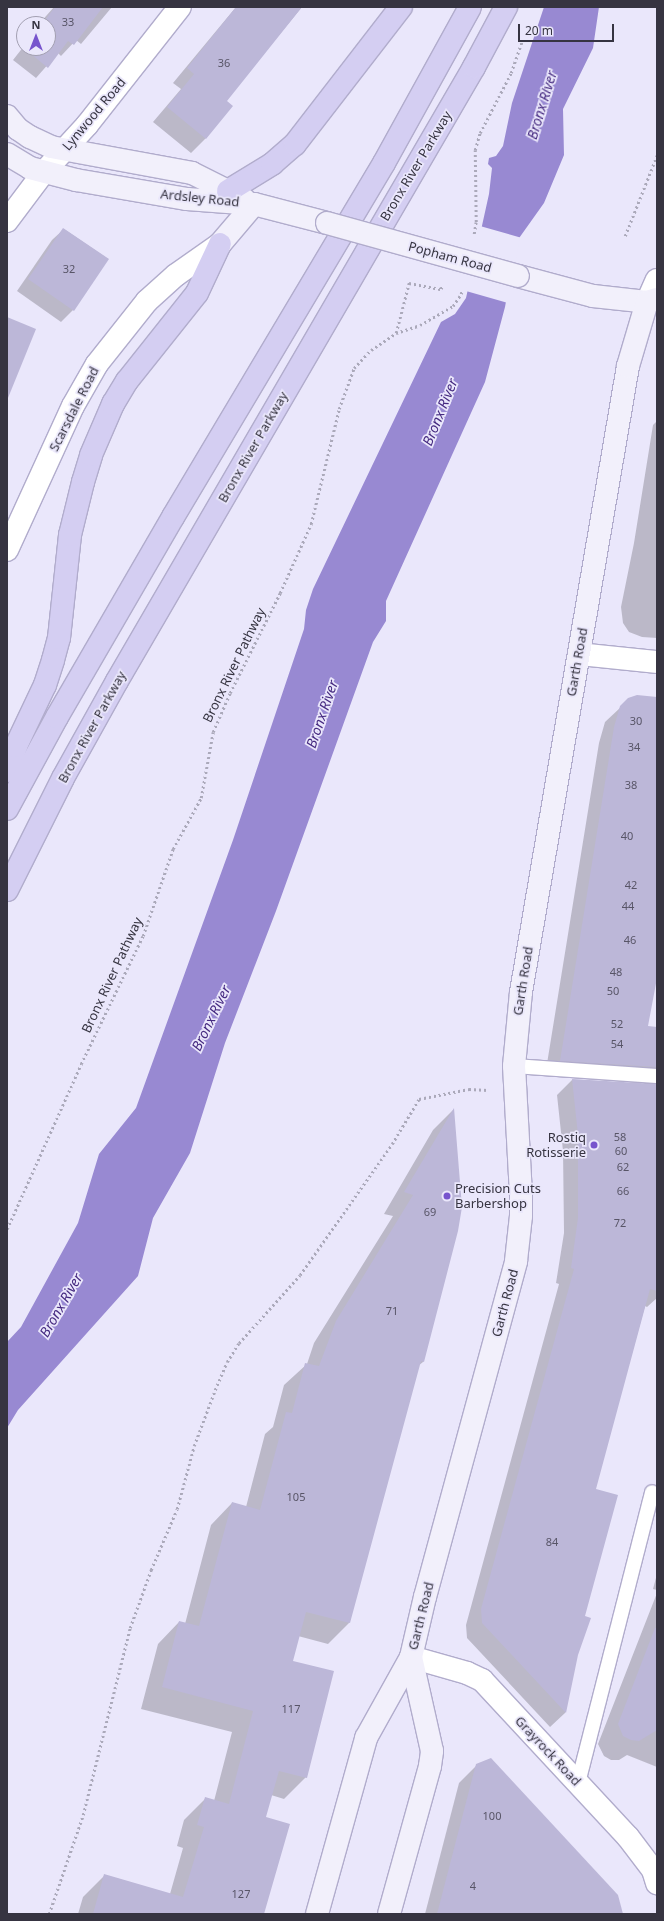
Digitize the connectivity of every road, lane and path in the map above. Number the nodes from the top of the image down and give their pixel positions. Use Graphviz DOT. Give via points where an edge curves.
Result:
graph roads {
  1 [pos="180,7"];
  2 [pos="401,7"];
  3 [pos="470,7"];
  4 [pos="506,7"];
  5 [pos="523,36"];
  6 [pos="7,116"];
  7 [pos="64,150"];
  8 [pos="7,154"];
  9 [pos="657,155"];
  10 [pos="43,173"];
  11 [pos="228,191"];
  12 [pos="254,204"];
  13 [pos="476,207"];
  14 [pos="7,221"];
  15 [pos="625,236"];
  16 [pos="220,244"];
  17 [pos="657,280"];
  18 [pos="404,301"];
  19 [pos="654,303"];
  20 [pos="434,318"];
  21 [pos="396,333"];
  22 [pos="7,550"];
  23 [pos="579,654"];
  24 [pos="657,662"];
  25 [pos="7,771"];
  26 [pos="7,809"];
  27 [pos="7,890"];
  28 [pos="514,1066"];
  29 [pos="657,1076"];
  30 [pos="515,1090"];
  31 [pos="7,1229"];
  32 [pos="652,1492"];
  33 [pos="411,1658"];
  34 [pos="578,1783"];
  35 [pos="657,1883"];
  36 [pos="50,1914"];
  37 [pos="317,1914"];
  38 [pos="389,1914"];
  1 -- 7 [label="street, Lynwood Road" via="87,125"];
  2 -- 11 [label="highway" via="295,144 272,164"];
  3 -- 26 [label="highway" via="384,163 173,517 57,717"];
  4 -- 27 [label="highway, Bronx River Parkway" via="474,67 117,681 63,778"];
  5 -- 13 [label="path" via="511,73 480,133 476,150"];
  6 -- 7 [label="street, Ardsley Road" via="30,137"];
  7 -- 10 [label="street, Lynwood Road"];
  7 -- 11 [label="street, Ardsley Road" via="192,174"];
  8 -- 10 [label="street, Ardsley Road"];
  9 -- 15 [label="path"];
  10 -- 12 [label="street, Ardsley Road" via="187,199"];
  10 -- 14 [label="street, Lynwood Road"];
  11 -- 12 [label="street, Ardsley Road"];
  12 -- 16 [label="street, Scarsdale Road"];
  12 -- 19 [label="street, Popham Road, bridge" via="593,296"];
  16 -- 22 [label="street, Scarsdale Road" via="176,275 147,301 97,364 73,406"];
  16 -- 25 [label="highway" via="197,293 127,381 113,404 91,455 70,535 59,638 45,685"];
  17 -- 19 [label="street"];
  18 -- 21 [label="path"];
  19 -- 23 [label="street, Garth Road" via="628,366"];
  20 -- 21 [label="path, Bronx River Pathway"];
  21 -- 31 [label="path, Bronx River Pathway" via="371,350 354,368 345,389 311,524 213,732 201,798 172,849 143,936 81,1064"];
  23 -- 24 [label="street"];
  23 -- 28 [label="street, Garth Road" via="521,992"];
  28 -- 29 [label="lane"];
  28 -- 30 [label="street, Garth Road"];
  30 -- 33 [label="street, Garth Road" via="521,1195 516,1261 425,1597"];
  30 -- 36 [label="path" via="469,1089 419,1099 392,1144 300,1275 239,1343 227,1362 194,1446 177,1509 130,1628 83,1815"];
  32 -- 34 [label="lane"];
  33 -- 34 [label="street, Grayrock Road" via="462,1671 482,1680"];
  33 -- 37 [label="street, Garth Road" via="366,1738"];
  33 -- 38 [label="street, Garth Road" via="432,1751"];
  34 -- 35 [label="street, Grayrock Road" via="628,1837 653,1870"];
}
